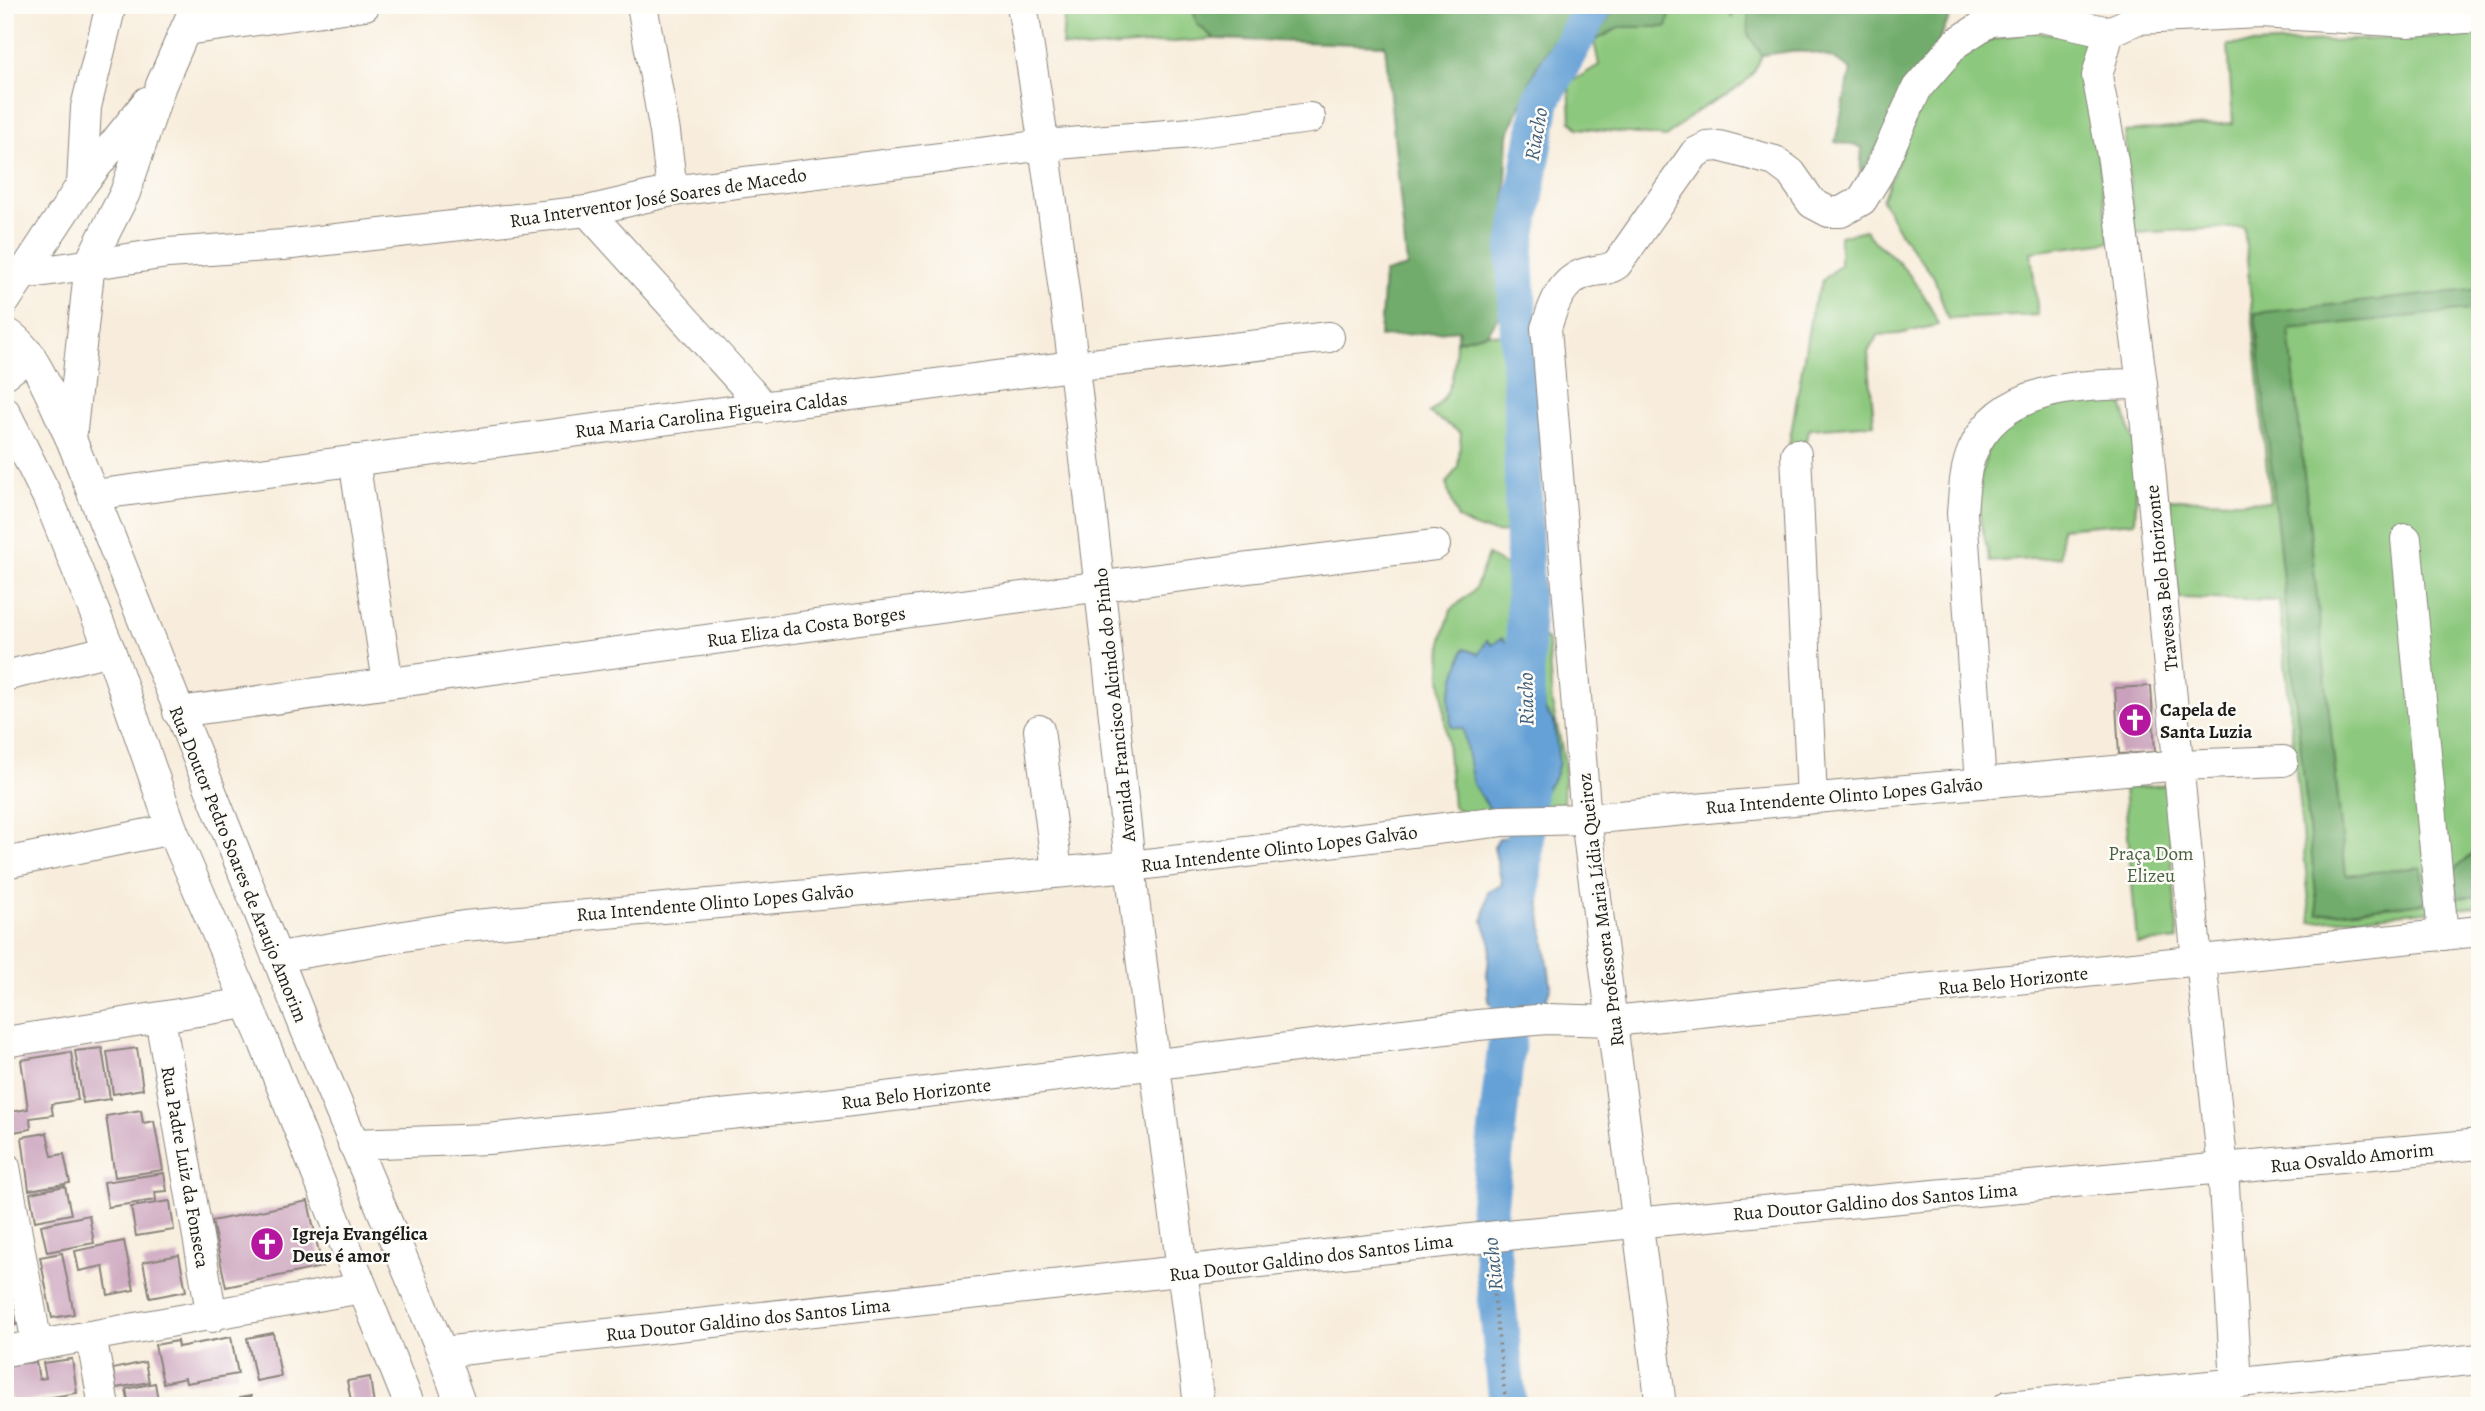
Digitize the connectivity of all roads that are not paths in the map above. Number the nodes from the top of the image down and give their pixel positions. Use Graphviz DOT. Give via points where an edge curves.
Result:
graph roads {
  1 [pos="111,5"];
  2 [pos="365,5"];
  3 [pos="642,5"];
  4 [pos="1022,5"];
  5 [pos="2142,12"];
  6 [pos="2480,17"];
  7 [pos="191,18"];
  8 [pos="2109,32"];
  9 [pos="161,85"];
  10 [pos="1310,118"];
  11 [pos="1045,145"];
  12 [pos="82,184"];
  13 [pos="672,191"];
  14 [pos="587,211"];
  15 [pos="90,262"];
  16 [pos="24,274"];
  17 [pos="5,301"];
  18 [pos="5,332"];
  19 [pos="1329,337"];
  20 [pos="30,355"];
  21 [pos="1072,366"];
  22 [pos="5,374"];
  23 [pos="2142,384"];
  24 [pos="765,408"];
  25 [pos="5,412"];
  26 [pos="71,439"];
  27 [pos="1796,454"];
  28 [pos="354,460"];
  29 [pos="93,495"];
  30 [pos="2406,539"];
  31 [pos="1435,545"];
  32 [pos="1102,586"];
  33 [pos="110,650"];
  34 [pos="5,676"];
  35 [pos="388,683"];
  36 [pos="178,712"];
  37 [pos="1039,730"];
  38 [pos="2283,761"];
  39 [pos="2180,765"];
  40 [pos="1981,783"];
  41 [pos="1812,798"];
  42 [pos="1586,818"];
  43 [pos="173,829"];
  44 [pos="5,863"];
  45 [pos="1130,866"];
  46 [pos="1057,871"];
  47 [pos="2480,931"];
  48 [pos="2443,934"];
  49 [pos="278,957"];
  50 [pos="2200,960"];
  51 [pos="247,1003"];
  52 [pos="160,1018"];
  53 [pos="1613,1021"];
  54 [pos="306,1030"];
  55 [pos="263,1040"];
  56 [pos="5,1042"];
  57 [pos="1154,1065"];
  58 [pos="353,1144"];
  59 [pos="2480,1144"];
  60 [pos="5,1167"];
  61 [pos="2224,1169"];
  62 [pos="1637,1222"];
  63 [pos="1184,1272"];
  64 [pos="362,1288"];
  65 [pos="212,1317"];
  66 [pos="91,1336"];
  67 [pos="37,1346"];
  68 [pos="5,1351"];
  69 [pos="442,1352"];
  70 [pos="2480,1359"];
  71 [pos="2236,1384"];
  72 [pos="104,1406"];
  73 [pos="410,1406"];
  74 [pos="461,1406"];
  75 [pos="1199,1406"];
  76 [pos="1661,1406"];
  77 [pos="2008,1406"];
  1 -- 12 [label="street" via="86,107"];
  2 -- 7 [label="street"];
  3 -- 13 [label="street"];
  4 -- 11 [label="street, Avenida Francisco Alcindo do Pinho"];
  5 -- 6 [label="street" via="2409,22"];
  5 -- 8 [label="street"];
  7 -- 9 [label="street"];
  8 -- 23 [label="street, Travessa Belo Horizonte" via="2097,76 2113,161"];
  8 -- 42 [label="street, Rua Professora Maria Lídia Queiroz" via="2041,17 1990,21 1956,43 1917,88 1862,200 1841,212 1829,212 1812,203 1791,173 1775,161 1719,146 1700,149 1617,264 1577,276 1556,298 1545,328"];
  9 -- 12 [label="street"];
  9 -- 15 [label="street" via="125,192"];
  10 -- 11 [label="street, Rua Interventor José Soares de Macedo"];
  11 -- 13 [label="street, Rua Interventor José Soares de Macedo"];
  11 -- 21 [label="street, Avenida Francisco Alcindo do Pinho"];
  12 -- 16 [label="street"];
  13 -- 14 [label="street, Rua Interventor José Soares de Macedo"];
  14 -- 15 [label="street, Rua Interventor José Soares de Macedo"];
  14 -- 24 [label="street"];
  15 -- 16 [label="street, Rua Interventor José Soares de Macedo"];
  15 -- 26 [label="street"];
  16 -- 17 [label="street"];
  18 -- 20 [label="street, Rua Doutor Pedro Soares de Araujo Amorim" via="18,339"];
  19 -- 21 [label="street, Rua Maria Carolina Figueira Caldas"];
  20 -- 22 [label="street"];
  20 -- 26 [label="street, Rua Doutor Pedro Soares de Araujo Amorim"];
  21 -- 24 [label="street, Rua Maria Carolina Figueira Caldas"];
  21 -- 32 [label="street, Avenida Francisco Alcindo do Pinho"];
  23 -- 39 [label="street, Travessa Belo Horizonte"];
  23 -- 40 [label="street" via="2055,390 2029,398 2006,409 1986,428 1973,450 1962,513"];
  24 -- 28 [label="street, Rua Maria Carolina Figueira Caldas"];
  25 -- 33 [label="street" via="48,498"];
  26 -- 29 [label="street, Rua Doutor Pedro Soares de Araujo Amorim"];
  27 -- 41 [label="street"];
  28 -- 29 [label="street, Rua Maria Carolina Figueira Caldas"];
  28 -- 35 [label="street"];
  29 -- 36 [label="street, Rua Doutor Pedro Soares de Araujo Amorim"];
  30 -- 48 [label="street"];
  31 -- 32 [label="street, Rua Eliza da Costa Borges"];
  32 -- 35 [label="street, Rua Eliza da Costa Borges"];
  32 -- 45 [label="street, Avenida Francisco Alcindo do Pinho"];
  33 -- 34 [label="street"];
  33 -- 43 [label="street"];
  35 -- 36 [label="street, Rua Eliza da Costa Borges"];
  36 -- 49 [label="street, Rua Doutor Pedro Soares de Araujo Amorim"];
  37 -- 46 [label="street"];
  38 -- 39 [label="street, Rua Intendente Olinto Lopes Galvão"];
  39 -- 40 [label="street, Rua Intendente Olinto Lopes Galvão"];
  39 -- 50 [label="street, Travessa Belo Horizonte"];
  40 -- 41 [label="street, Rua Intendente Olinto Lopes Galvão"];
  41 -- 42 [label="street, Rua Intendente Olinto Lopes Galvão"];
  42 -- 45 [label="street, Rua Intendente Olinto Lopes Galvão" via="1502,821"];
  42 -- 53 [label="street, Rua Professora Maria Lídia Queiroz"];
  43 -- 44 [label="street"];
  43 -- 51 [label="street"];
  45 -- 46 [label="street, Rua Intendente Olinto Lopes Galvão"];
  45 -- 57 [label="street, Avenida Francisco Alcindo do Pinho"];
  46 -- 49 [label="street, Rua Intendente Olinto Lopes Galvão" via="464,926"];
  47 -- 48 [label="street, Rua Belo Horizonte"];
  48 -- 50 [label="street, Rua Belo Horizonte"];
  49 -- 54 [label="street, Rua Doutor Pedro Soares de Araujo Amorim"];
  50 -- 53 [label="street, Rua Belo Horizonte"];
  50 -- 61 [label="street, Travessa Belo Horizonte"];
  51 -- 52 [label="street"];
  51 -- 55 [label="street"];
  52 -- 56 [label="street"];
  52 -- 65 [label="street, Rua Padre Luiz da Fonseca"];
  53 -- 57 [label="street, Rua Belo Horizonte" via="1546,1019 1478,1025"];
  53 -- 62 [label="street, Rua Professora Maria Lídia Queiroz"];
  54 -- 55 [label="street"];
  54 -- 58 [label="street, Rua Doutor Pedro Soares de Araujo Amorim"];
  55 -- 64 [label="street"];
  57 -- 58 [label="street, Rua Belo Horizonte" via="488,1139"];
  57 -- 63 [label="street, Avenida Francisco Alcindo do Pinho"];
  58 -- 69 [label="street, Rua Doutor Pedro Soares de Araujo Amorim"];
  59 -- 61 [label="street, Rua Osvaldo Amorim"];
  60 -- 67 [label="street"];
  61 -- 62 [label="street, Rua Doutor Galdino dos Santos Lima"];
  61 -- 71 [label="street, Travessa Belo Horizonte"];
  62 -- 63 [label="street, Rua Doutor Galdino dos Santos Lima"];
  62 -- 76 [label="street, Rua Professora Maria Lídia Queiroz"];
  63 -- 69 [label="street, Rua Doutor Galdino dos Santos Lima"];
  63 -- 75 [label="street, Avenida Francisco Alcindo do Pinho"];
  64 -- 65 [label="street"];
  64 -- 73 [label="street"];
  65 -- 66 [label="street"];
  66 -- 67 [label="street"];
  66 -- 72 [label="street"];
  67 -- 68 [label="street"];
  69 -- 74 [label="street, Rua Doutor Pedro Soares de Araujo Amorim"];
  70 -- 71 [label="street"];
  71 -- 77 [label="street"];
}
